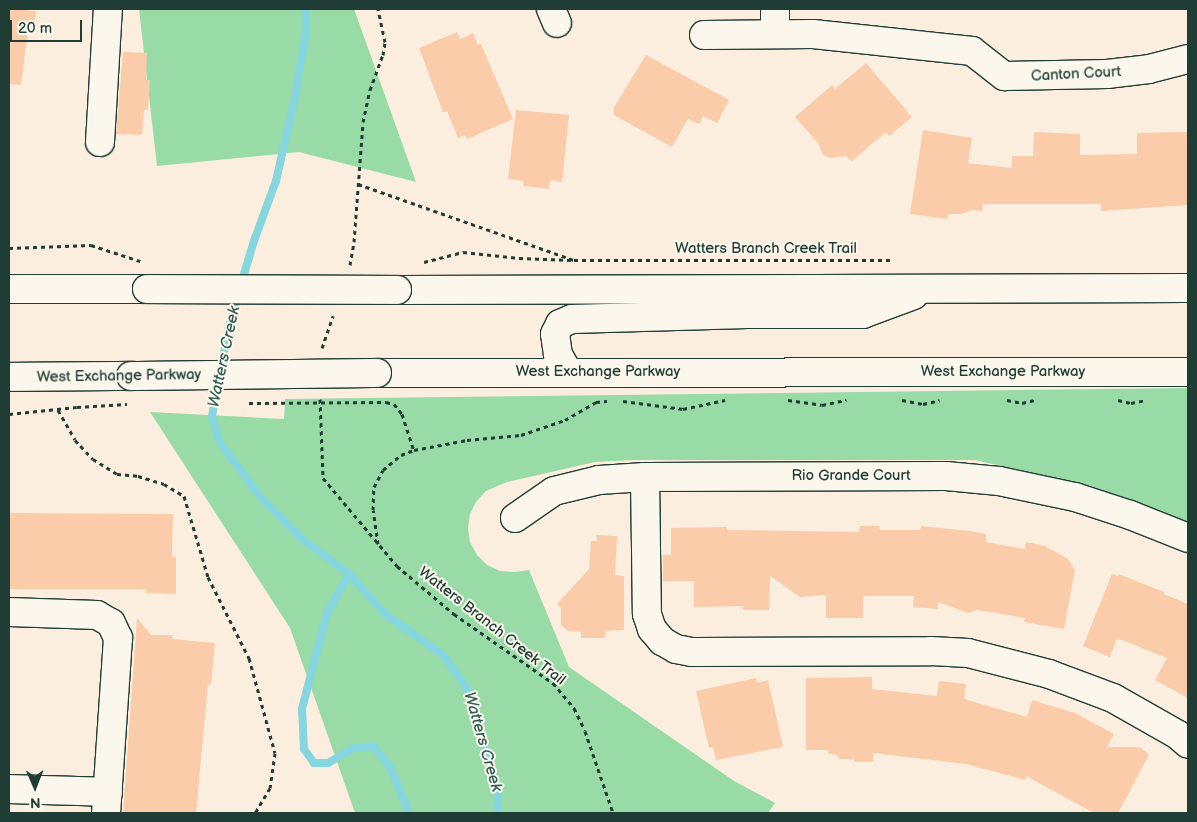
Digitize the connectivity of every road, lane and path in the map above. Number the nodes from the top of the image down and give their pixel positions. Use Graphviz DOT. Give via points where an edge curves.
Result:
graph roads {
  1 [pos="108,9"];
  2 [pos="378,9"];
  3 [pos="775,21"];
  4 [pos="704,35"];
  5 [pos="1188,58"];
  6 [pos="100,142"];
  7 [pos="358,184"];
  8 [pos="9,248"];
  9 [pos="574,260"];
  10 [pos="901,260"];
  11 [pos="418,264"];
  12 [pos="348,272"];
  13 [pos="149,277"];
  14 [pos="1188,288"];
  15 [pos="9,289"];
  16 [pos="932,289"];
  17 [pos="336,308"];
  18 [pos="321,352"];
  19 [pos="568,372"];
  20 [pos="1188,372"];
  21 [pos="9,377"];
  22 [pos="319,390"];
  23 [pos="948,398"];
  24 [pos="779,399"];
  25 [pos="898,399"];
  26 [pos="1002,399"];
  27 [pos="1039,399"];
  28 [pos="1114,399"];
  29 [pos="1149,399"];
  30 [pos="609,400"];
  31 [pos="616,400"];
  32 [pos="726,400"];
  33 [pos="847,400"];
  34 [pos="240,403"];
  35 [pos="133,404"];
  36 [pos="58,410"];
  37 [pos="9,414"];
  38 [pos="414,450"];
  39 [pos="645,477"];
  40 [pos="515,518"];
  41 [pos="1188,538"];
  42 [pos="378,544"];
  43 [pos="9,612"];
  44 [pos="1188,744"];
  45 [pos="9,789"];
  46 [pos="107,803"];
  47 [pos="255,813"];
  48 [pos="613,813"];
  1 -- 6 [label="main road"];
  2 -- 7 [label="path" via="385,42 363,122"];
  3 -- 4 [label="main road"];
  3 -- 5 [label="main road, Canton Court" via="843,36 972,51 1004,76 1106,74 1149,69"];
  7 -- 9 [label="path, Watters Branch Creek Trail"];
  7 -- 12 [label="path" via="354,242"];
  8 -- 13 [label="path" via="91,245 125,254"];
  9 -- 10 [label="path, Watters Branch Creek Trail"];
  9 -- 11 [label="path" via="463,252"];
  13 -- 15 [label="main road"];
  13 -- 16 [label="main road, bridge" via="397,290"];
  14 -- 16 [label="main road"];
  16 -- 19 [label="main road" via="863,314 572,319 560,324 554,334 558,355"];
  17 -- 18 [label="path"];
  19 -- 20 [label="main road, West Exchange Parkway"];
  19 -- 21 [label="main road, West Exchange Parkway, bridge"];
  22 -- 42 [label="path, Watters Branch Creek Trail" via="323,478"];
  23 -- 25 [label="path" via="923,404"];
  24 -- 33 [label="path" via="822,405"];
  26 -- 27 [label="path" via="1022,403"];
  28 -- 29 [label="path" via="1131,403"];
  30 -- 38 [label="path" via="596,402 565,420 521,435 467,440"];
  31 -- 32 [label="path" via="683,409"];
  34 -- 38 [label="path, bridge" via="394,404 402,414"];
  35 -- 36 [label="path"];
  36 -- 37 [label="path"];
  36 -- 47 [label="path" via="75,440 93,459 117,474 164,484 184,496 208,577 249,658 275,753 270,788"];
  38 -- 42 [label="path" via="392,461 374,487 372,510"];
  39 -- 40 [label="main road, Rio Grande Court" via="599,480 554,491"];
  39 -- 41 [label="main road, Rio Grande Court" via="946,476 991,480 1075,496"];
  39 -- 44 [label="main road" via="647,614 652,629 662,641 676,649 692,652 930,651 968,654 1049,674 1113,698"];
  42 -- 48 [label="path, Watters Branch Creek Trail" via="397,566 454,614 553,683 574,708"];
  43 -- 46 [label="main road" via="97,615 111,623 118,638"];
  45 -- 46 [label="main road"];
}
